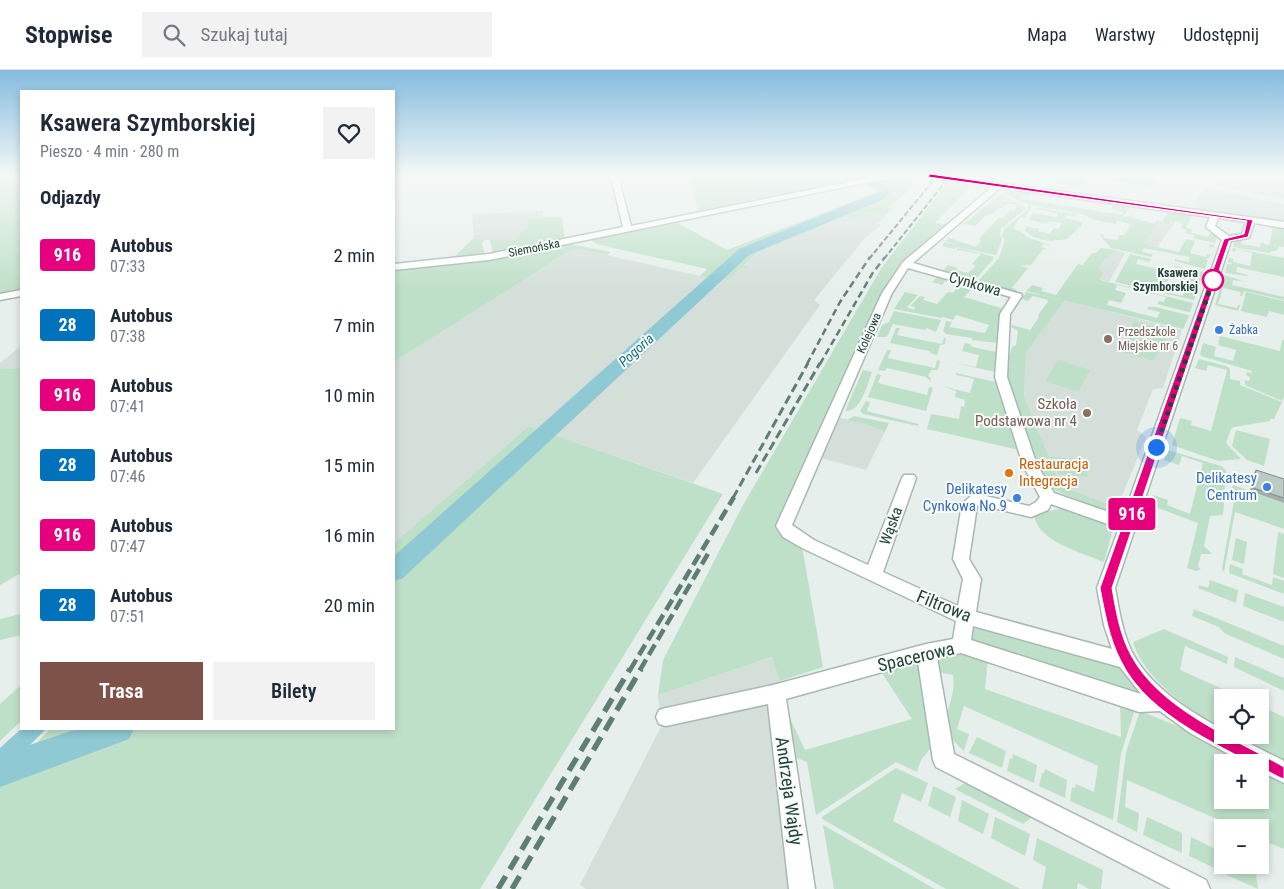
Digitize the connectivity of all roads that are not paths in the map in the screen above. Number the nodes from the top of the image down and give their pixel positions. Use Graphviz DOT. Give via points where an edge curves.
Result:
graph roads {
  1 [pos="624,214"];
  2 [pos="701,214"];
  3 [pos="965,214"];
  4 [pos="1215,214"];
  5 [pos="1216,214"];
  6 [pos="1251,220"];
  7 [pos="1284,225"];
  8 [pos="628,229"];
  9 [pos="1227,239"];
  10 [pos="906,264"];
  11 [pos="395,267"];
  12 [pos="20,293"];
  13 [pos="0,297"];
  14 [pos="909,478"];
  15 [pos="1048,497"];
  16 [pos="787,516"];
  17 [pos="1128,525"];
  18 [pos="874,575"];
  19 [pos="966,618"];
  20 [pos="961,645"];
  21 [pos="926,652"];
  22 [pos="1126,660"];
  23 [pos="772,694"];
  24 [pos="1162,702"];
  25 [pos="666,717"];
  26 [pos="1284,772"];
  27 [pos="802,889"];
  28 [pos="1197,889"];
  1 -- 8 [label="street"];
  2 -- 8 [label="street, Siemońska"];
  3 -- 10 [label="street, Kolejowa"];
  4 -- 9 [label="street" via="1210,227"];
  5 -- 6 [label="street"];
  6 -- 7 [label="street"];
  6 -- 9 [label="street" via="1246,236"];
  8 -- 11 [label="street, Siemońska" via="489,257"];
  9 -- 17 [label="street"];
  10 -- 15 [label="street, Cynkowa" via="1017,296 1005,314 1001,377 1030,465"];
  10 -- 16 [label="street, Kolejowa" via="887,293"];
  12 -- 13 [label="street"];
  14 -- 18 [label="street, Wąska"];
  15 -- 17 [label="street"];
  15 -- 19 [label="street" via="1042,506 1031,512 977,499 970,504 961,559 972,579"];
  16 -- 18 [label="street, Filtrowa" via="784,526 789,533"];
  17 -- 22 [label="street" via="1106,588 1113,625"];
  18 -- 19 [label="street, Filtrowa"];
  19 -- 20 [label="street"];
  19 -- 22 [label="street, Filtrowa"];
  20 -- 21 [label="street, Spacerowa"];
  20 -- 24 [label="street, Spacerowa" via="1139,704"];
  21 -- 23 [label="street, Spacerowa"];
  21 -- 28 [label="street" via="944,760"];
  22 -- 24 [label="street"];
  23 -- 25 [label="street, Spacerowa"];
  23 -- 27 [label="street, Andrzeja Wajdy" via="778,703"];
  24 -- 26 [label="street"];
}
